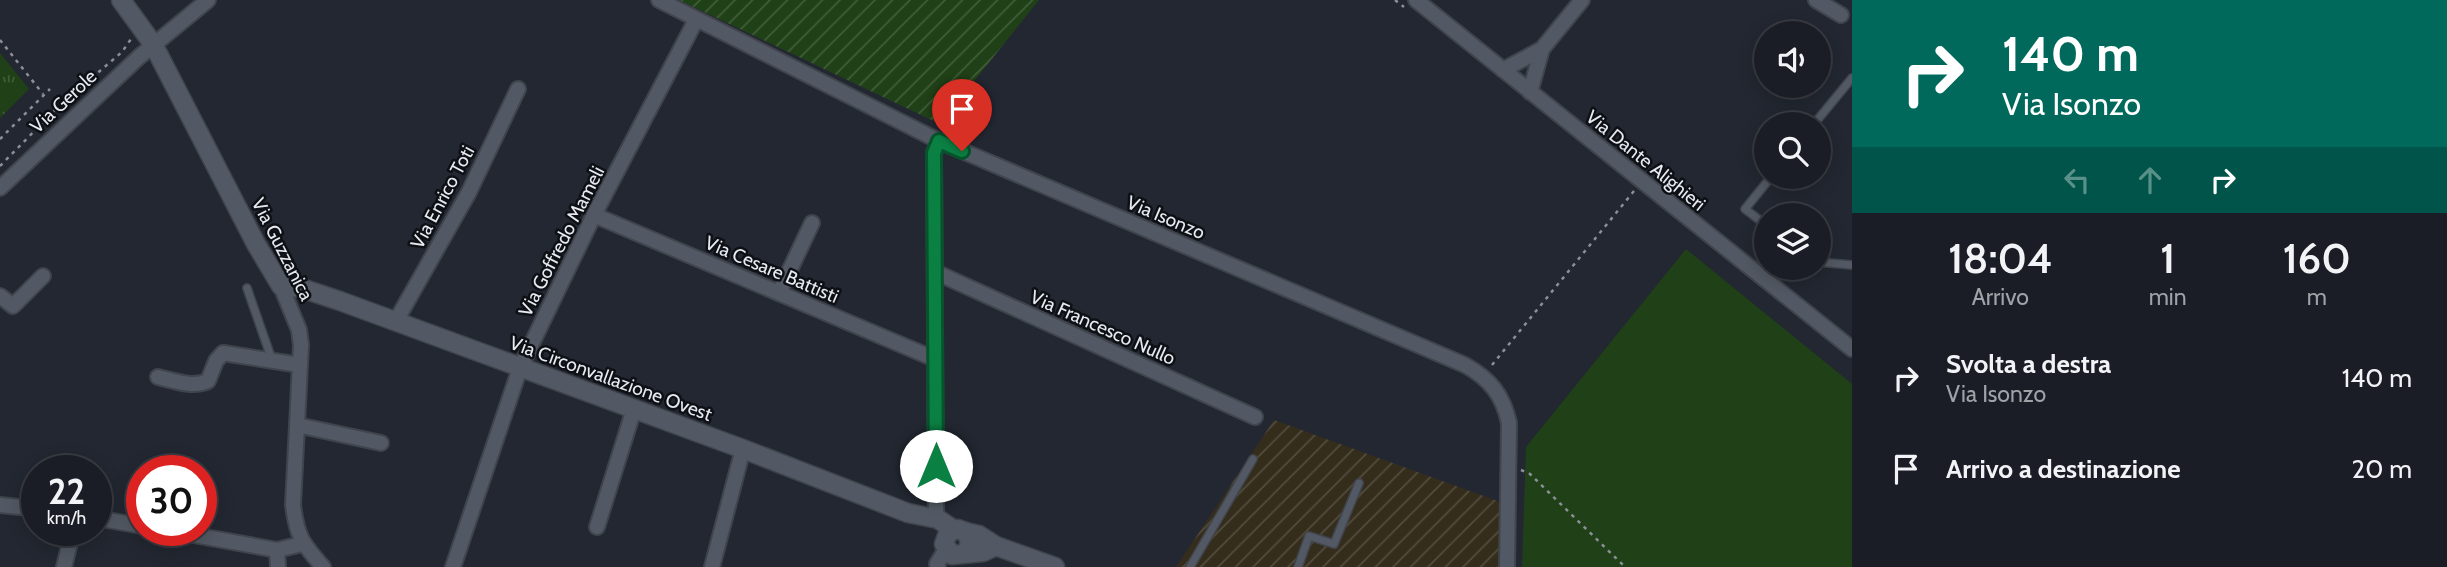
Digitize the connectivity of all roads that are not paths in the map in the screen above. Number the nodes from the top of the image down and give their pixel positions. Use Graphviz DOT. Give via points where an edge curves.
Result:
graph roads {
  1 [pos="121,0"];
  2 [pos="208,0"];
  3 [pos="659,0"];
  4 [pos="1416,0"];
  5 [pos="1582,0"];
  6 [pos="1816,0"];
  7 [pos="1841,15"];
  8 [pos="696,20"];
  9 [pos="153,44"];
  10 [pos="1542,49"];
  11 [pos="1503,70"];
  12 [pos="1852,78"];
  13 [pos="518,89"];
  14 [pos="1530,92"];
  15 [pos="1824,112"];
  16 [pos="939,141"];
  17 [pos="0,188"];
  18 [pos="1761,189"];
  19 [pos="594,215"];
  20 [pos="1754,216"];
  21 [pos="812,223"];
  22 [pos="1831,263"];
  23 [pos="1852,265"];
  24 [pos="935,272"];
  25 [pos="43,276"];
  26 [pos="281,286"];
  27 [pos="247,288"];
  28 [pos="779,293"];
  29 [pos="0,296"];
  30 [pos="396,321"];
  31 [pos="1852,349"];
  32 [pos="935,359"];
  33 [pos="272,361"];
  34 [pos="300,365"];
  35 [pos="520,368"];
  36 [pos="158,377"];
  37 [pos="634,409"];
  38 [pos="1255,417"];
  39 [pos="298,425"];
  40 [pos="381,443"];
  41 [pos="743,449"];
  42 [pos="1253,459"];
  43 [pos="1359,483"];
  44 [pos="0,505"];
  45 [pos="21,507"];
  46 [pos="930,518"];
  47 [pos="597,527"];
  48 [pos="217,539"];
  49 [pos="302,544"];
  50 [pos="69,546"];
  51 [pos="956,546"];
  52 [pos="277,550"];
  53 [pos="64,567"];
  54 [pos="278,567"];
  55 [pos="323,567"];
  56 [pos="453,567"];
  57 [pos="712,567"];
  58 [pos="938,567"];
  59 [pos="1055,567"];
  60 [pos="1190,567"];
  61 [pos="1298,567"];
  62 [pos="1507,567"];
  1 -- 9 [label="street, Via Guzzanica"];
  2 -- 9 [label="street, Via Gerole"];
  3 -- 8 [label="street, Via Isonzo"];
  4 -- 11 [label="street, Via Dante Alighieri"];
  5 -- 10 [label="street"];
  6 -- 7 [label="street"];
  8 -- 16 [label="street, Via Isonzo"];
  8 -- 19 [label="street, Via Goffredo Mameli"];
  9 -- 17 [label="street, Via Gerole"];
  9 -- 26 [label="street, Via Guzzanica"];
  10 -- 11 [label="street"];
  10 -- 14 [label="street"];
  11 -- 14 [label="street, Via Dante Alighieri"];
  12 -- 15 [label="lane"];
  13 -- 30 [label="street, Via Enrico Toti" via="469,192"];
  14 -- 31 [label="street, Via Dante Alighieri"];
  16 -- 24 [label="street" via="934,153"];
  16 -- 62 [label="street, Via Isonzo" via="1484,376 1505,404 1509,423"];
  18 -- 20 [label="lane" via="1745,209"];
  19 -- 28 [label="street, Via Cesare Battisti"];
  19 -- 35 [label="street, Via Goffredo Mameli"];
  21 -- 28 [label="street"];
  22 -- 23 [label="lane"];
  24 -- 32 [label="street"];
  24 -- 38 [label="street, Via Francesco Nullo"];
  25 -- 29 [label="street" via="13,306"];
  26 -- 30 [label="street, Via Circonvallazione Ovest" via="301,288"];
  26 -- 34 [label="street, Via Guzzanica" via="299,330"];
  27 -- 33 [label="lane"];
  28 -- 32 [label="street, Via Cesare Battisti"];
  30 -- 35 [label="street, Via Circonvallazione Ovest"];
  32 -- 46 [label="street"];
  33 -- 34 [label="street"];
  33 -- 36 [label="street" via="223,353 204,383"];
  34 -- 39 [label="street, Via Guzzanica"];
  35 -- 37 [label="street, Via Circonvallazione Ovest"];
  35 -- 56 [label="street, Via Goffredo Mameli"];
  37 -- 41 [label="street, Via Circonvallazione Ovest"];
  37 -- 47 [label="street"];
  39 -- 40 [label="street"];
  39 -- 49 [label="street, Via Guzzanica" via="293,505"];
  41 -- 46 [label="street, Via Circonvallazione Ovest"];
  41 -- 57 [label="street"];
  42 -- 60 [label="lane"];
  43 -- 61 [label="lane" via="1334,544 1309,536"];
  44 -- 45 [label="street"];
  46 -- 51 [label="street, Via Circonvallazione Ovest"];
  48 -- 52 [label="street"];
  49 -- 52 [label="street"];
  49 -- 55 [label="street, Via Guzzanica"];
  50 -- 53 [label="street"];
  51 -- 58 [label="street"];
  51 -- 59 [label="street, Via Circonvallazione Ovest" via="979,535"];
  52 -- 54 [label="street"];
}
